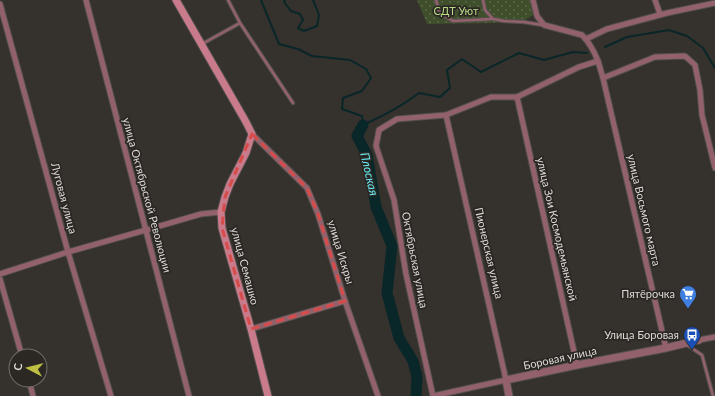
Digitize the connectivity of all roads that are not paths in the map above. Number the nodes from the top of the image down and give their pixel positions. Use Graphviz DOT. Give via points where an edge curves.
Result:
graph roads {
  1 [pos="86,0"];
  2 [pos="176,0"];
  3 [pos="228,0"];
  4 [pos="436,0"];
  5 [pos="483,0"];
  6 [pos="533,0"];
  7 [pos="655,0"];
  8 [pos="715,3"];
  9 [pos="0,4"];
  10 [pos="660,14"];
  11 [pos="493,19"];
  12 [pos="240,23"];
  13 [pos="544,25"];
  14 [pos="586,39"];
  15 [pos="202,45"];
  16 [pos="598,61"];
  17 [pos="602,78"];
  18 [pos="517,98"];
  19 [pos="293,103"];
  20 [pos="446,115"];
  21 [pos="252,134"];
  22 [pos="715,167"];
  23 [pos="221,212"];
  24 [pos="146,230"];
  25 [pos="68,252"];
  26 [pos="0,274"];
  27 [pos="0,279"];
  28 [pos="345,301"];
  29 [pos="251,330"];
  30 [pos="715,336"];
  31 [pos="699,340"];
  32 [pos="685,344"];
  33 [pos="20,348"];
  34 [pos="666,348"];
  35 [pos="577,365"];
  36 [pos="506,380"];
  37 [pos="111,396"];
  38 [pos="189,396"];
  39 [pos="268,396"];
  40 [pos="378,396"];
  41 [pos="433,396"];
  42 [pos="509,396"];
  43 [pos="712,396"];
  1 -- 24 [label="street, улица Октябрьской Революции"];
  2 -- 15 [label="main road"];
  3 -- 12 [label="lane"];
  4 -- 11 [label="lane" via="440,13 453,21"];
  5 -- 11 [label="lane" via="485,10"];
  6 -- 13 [label="street"];
  7 -- 10 [label="street"];
  8 -- 10 [label="street"];
  9 -- 25 [label="street, Луговая улица"];
  10 -- 14 [label="street" via="607,29"];
  11 -- 13 [label="lane"];
  12 -- 15 [label="lane"];
  12 -- 19 [label="lane"];
  13 -- 14 [label="street" via="582,34"];
  14 -- 16 [label="street, улица Восьмого марта"];
  15 -- 21 [label="main road"];
  16 -- 17 [label="street, улица Восьмого марта"];
  16 -- 18 [label="street" via="579,67"];
  17 -- 22 [label="street" via="655,57 685,56 695,65 702,115"];
  17 -- 34 [label="street, улица Восьмого марта"];
  18 -- 20 [label="street" via="491,97"];
  18 -- 35 [label="street, улица Зои Космодемьянской"];
  20 -- 36 [label="street, Пионерская улица"];
  20 -- 41 [label="street, Октябрьская улица" via="397,119 379,130 376,146 394,200 406,274"];
  21 -- 23 [label="main road, улица Семашко"];
  21 -- 28 [label="street, улица Искры" via="306,188 318,214"];
  23 -- 24 [label="street" via="201,214"];
  23 -- 29 [label="main road, улица Семашко" via="222,228"];
  24 -- 25 [label="street"];
  24 -- 38 [label="street, улица Октябрьской Революции"];
  25 -- 26 [label="street"];
  25 -- 37 [label="street, Луговая улица"];
  27 -- 33 [label="street"];
  28 -- 29 [label="street"];
  28 -- 40 [label="street, улица Искры"];
  29 -- 39 [label="main road, улица Семашко"];
  30 -- 31 [label="street, Боровая улица"];
  31 -- 32 [label="street, Боровая улица"];
  32 -- 34 [label="street, Боровая улица"];
  32 -- 43 [label="lane" via="702,355"];
  34 -- 35 [label="street, Боровая улица"];
  35 -- 36 [label="street, Боровая улица"];
  36 -- 41 [label="street, Боровая улица"];
  36 -- 42 [label="street, Пионерская улица"];
}
